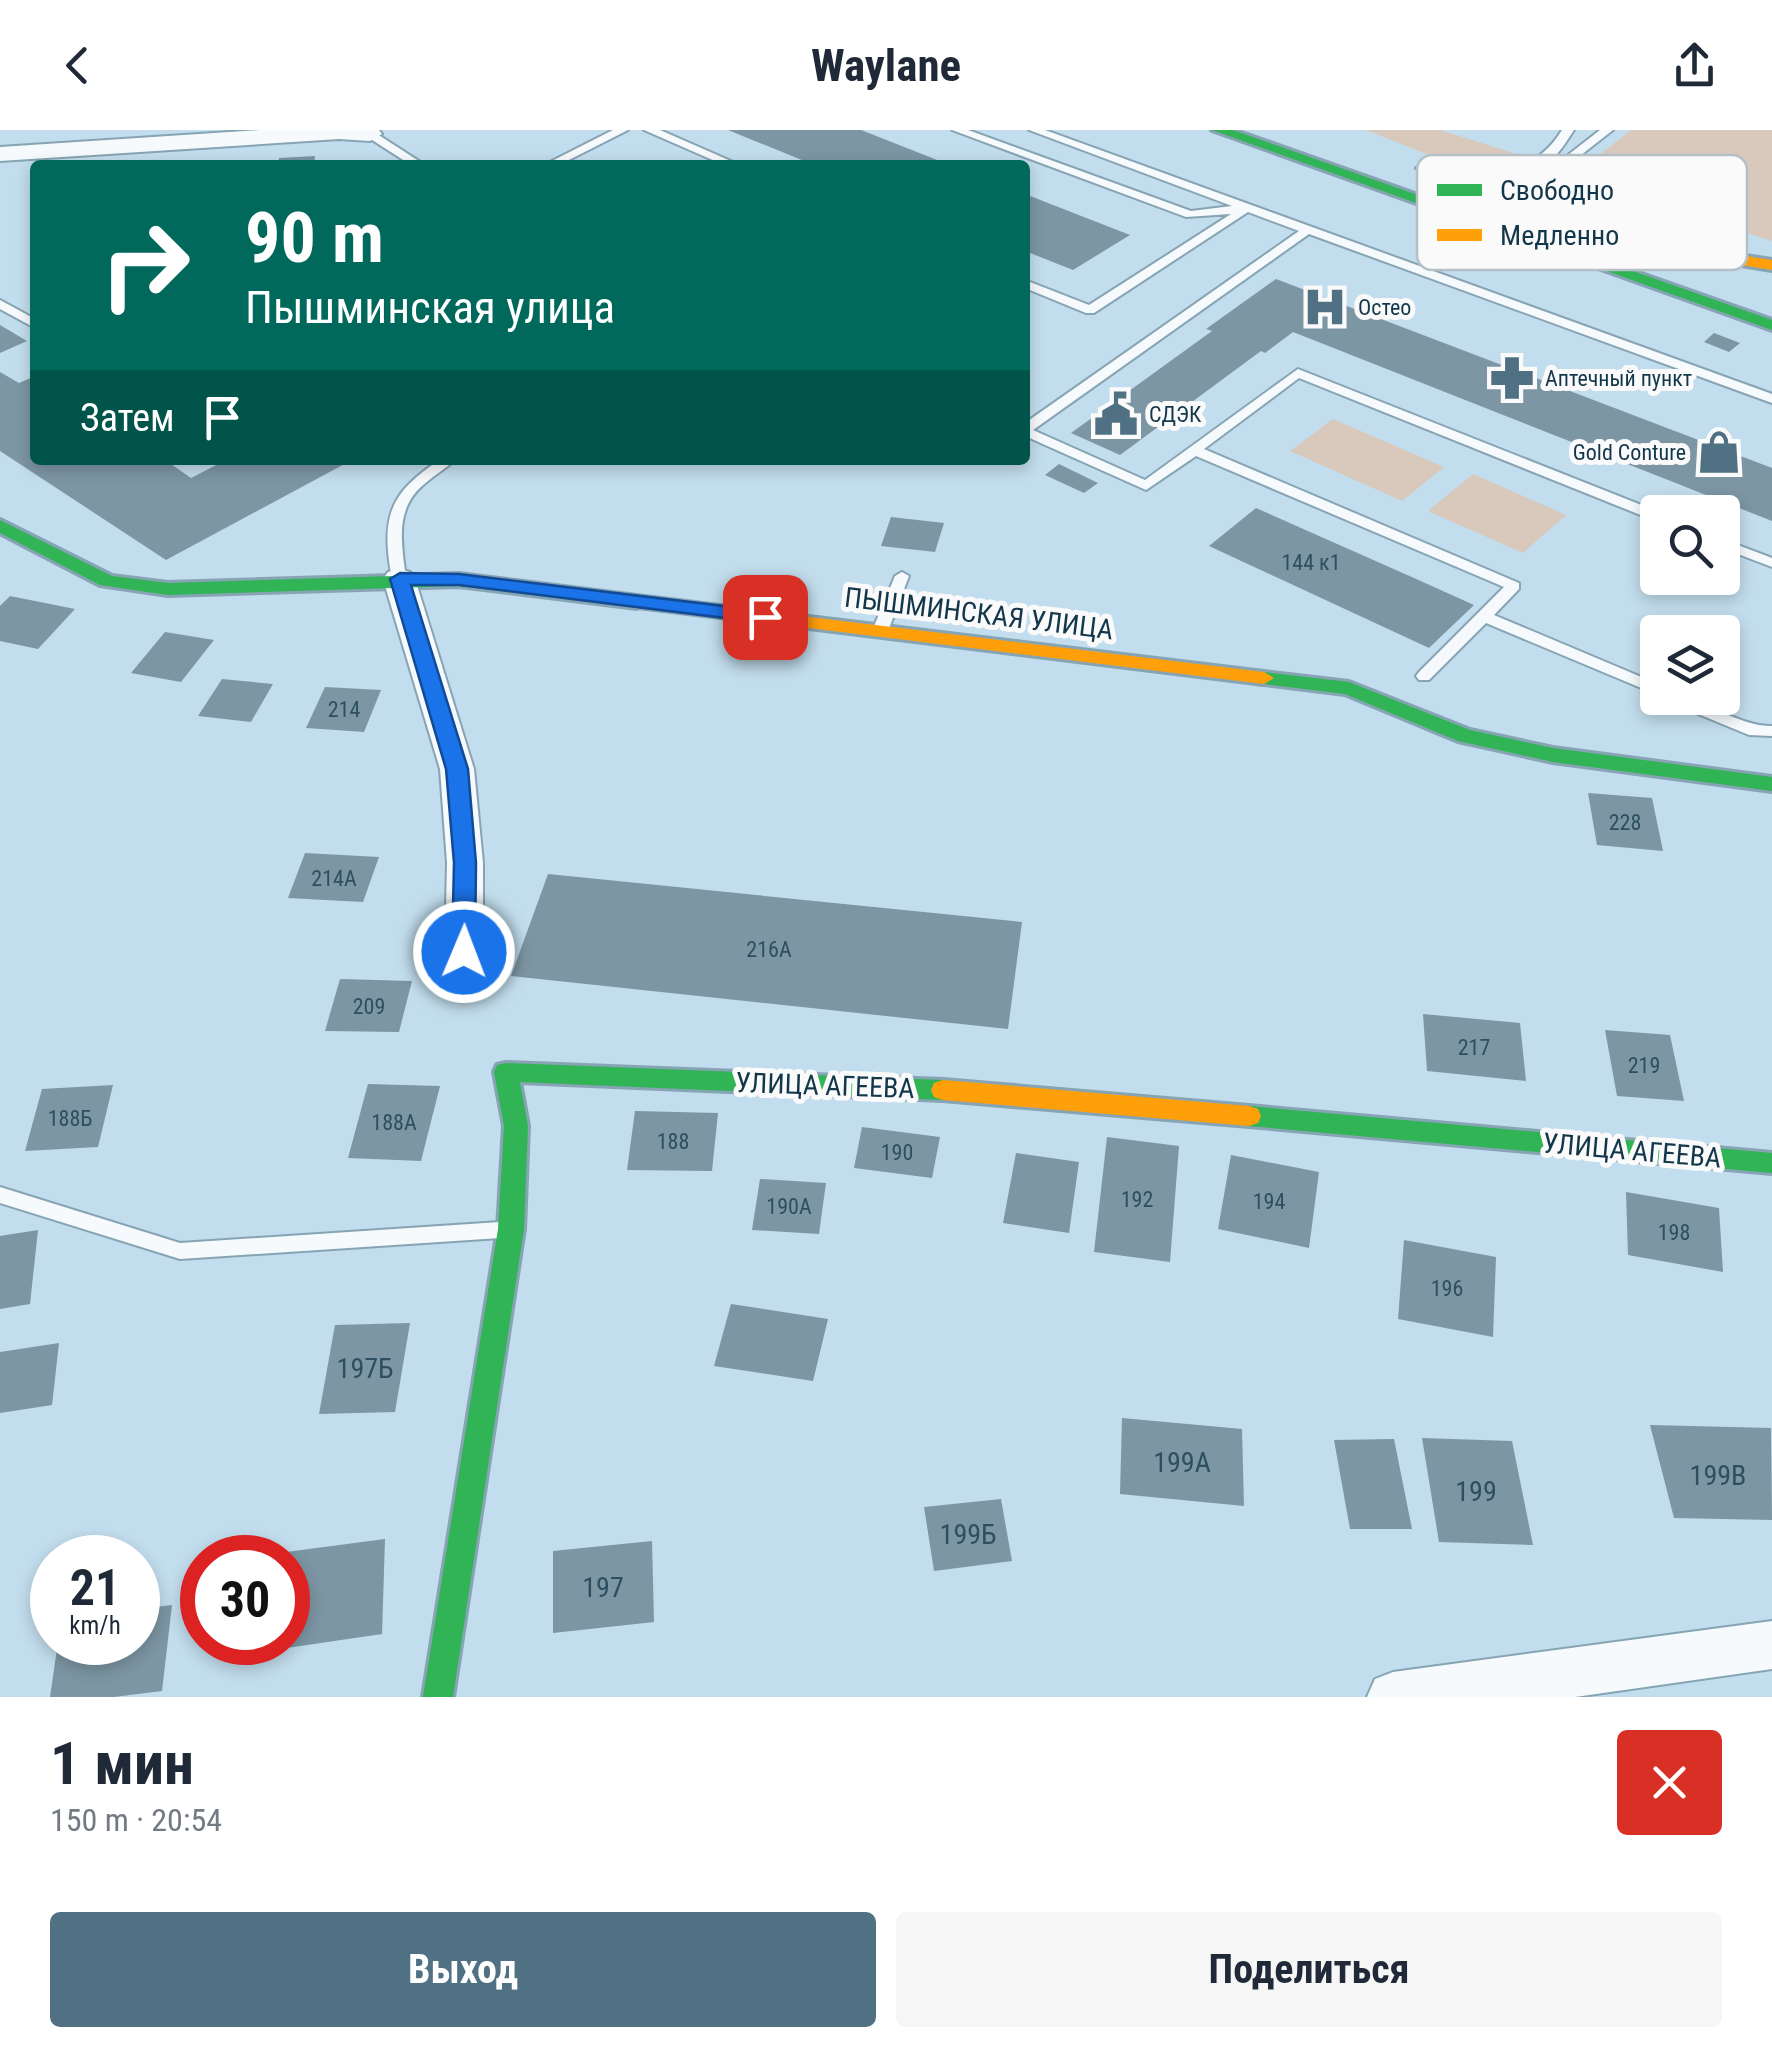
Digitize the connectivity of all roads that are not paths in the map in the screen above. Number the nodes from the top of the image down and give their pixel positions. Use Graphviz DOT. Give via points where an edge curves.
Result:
graph roads {
  1 [pos="622,130"];
  2 [pos="650,130"];
  3 [pos="958,130"];
  4 [pos="1035,130"];
  5 [pos="1219,130"];
  6 [pos="1568,130"];
  7 [pos="1607,130"];
  8 [pos="370,134"];
  9 [pos="0,154"];
  10 [pos="1548,155"];
  11 [pos="1574,155"];
  12 [pos="411,160"];
  13 [pos="560,160"];
  14 [pos="722,160"];
  15 [pos="1413,165"];
  16 [pos="1417,166"];
  17 [pos="1417,166"];
  18 [pos="1417,200"];
  19 [pos="1248,208"];
  20 [pos="1308,230"];
  21 [pos="1747,260"];
  22 [pos="1772,265"];
  23 [pos="1417,269"];
  24 [pos="1420,270"];
  25 [pos="1616,270"];
  26 [pos="1721,270"];
  27 [pos="1030,286"];
  28 [pos="1772,287"];
  29 [pos="0,304"];
  30 [pos="30,321"];
  31 [pos="1772,325"];
  32 [pos="1769,394"];
  33 [pos="1030,426"];
  34 [pos="1030,432"];
  35 [pos="1194,450"];
  36 [pos="440,465"];
  37 [pos="1640,510"];
  38 [pos="0,526"];
  39 [pos="1740,550"];
  40 [pos="1772,563"];
  41 [pos="902,576"];
  42 [pos="400,579"];
  43 [pos="1483,616"];
  44 [pos="880,631"];
  45 [pos="1424,676"];
  46 [pos="1640,682"];
  47 [pos="1716,715"];
  48 [pos="1772,731"];
  49 [pos="1772,784"];
  50 [pos="464,952"];
  51 [pos="1772,1162"];
  52 [pos="0,1195"];
  53 [pos="511,1230"];
  54 [pos="1772,1645"];
  55 [pos="438,1697"];
  56 [pos="1393,1697"];
  1 -- 13 [label="lane"];
  2 -- 14 [label="lane"];
  3 -- 19 [label="lane" via="1190,215"];
  4 -- 19 [label="lane"];
  5 -- 18 [label="street"];
  6 -- 10 [label="lane"];
  7 -- 11 [label="lane"];
  8 -- 9 [label="street"];
  8 -- 12 [label="lane"];
  15 -- 16 [label="lane"];
  15 -- 17 [label="street"];
  19 -- 20 [label="lane"];
  19 -- 27 [label="lane" via="1090,310"];
  20 -- 23 [label="lane"];
  20 -- 33 [label="lane"];
  21 -- 22 [label="street"];
  24 -- 32 [label="lane"];
  25 -- 31 [label="street"];
  26 -- 28 [label="street"];
  29 -- 30 [label="lane"];
  34 -- 35 [label="lane" via="1146,486"];
  35 -- 37 [label="lane" via="1298,373"];
  35 -- 43 [label="lane" via="1514,586"];
  36 -- 42 [label="lane" via="400,502 392,526"];
  38 -- 42 [label="street, ПЫШМИНСКАЯ УЛИЦА" via="122,584 168,590"];
  39 -- 40 [label="lane"];
  41 -- 44 [label="lane"];
  42 -- 44 [label="street, ПЫШМИНСКАЯ УЛИЦА" via="459,580"];
  42 -- 50 [label="street" via="457,769"];
  43 -- 45 [label="lane"];
  43 -- 46 [label="lane"];
  44 -- 49 [label="street, ПЫШМИНСКАЯ УЛИЦА" via="1349,688 1482,740 1553,756"];
  47 -- 48 [label="lane"];
  51 -- 53 [label="street, УЛИЦА АГЕЕВА" via="976,1092 506,1072 516,1126"];
  52 -- 53 [label="lane" via="180,1252"];
  53 -- 55 [label="street, УЛИЦА АГЕЕВА"];
  54 -- 56 [label="street"];
}
